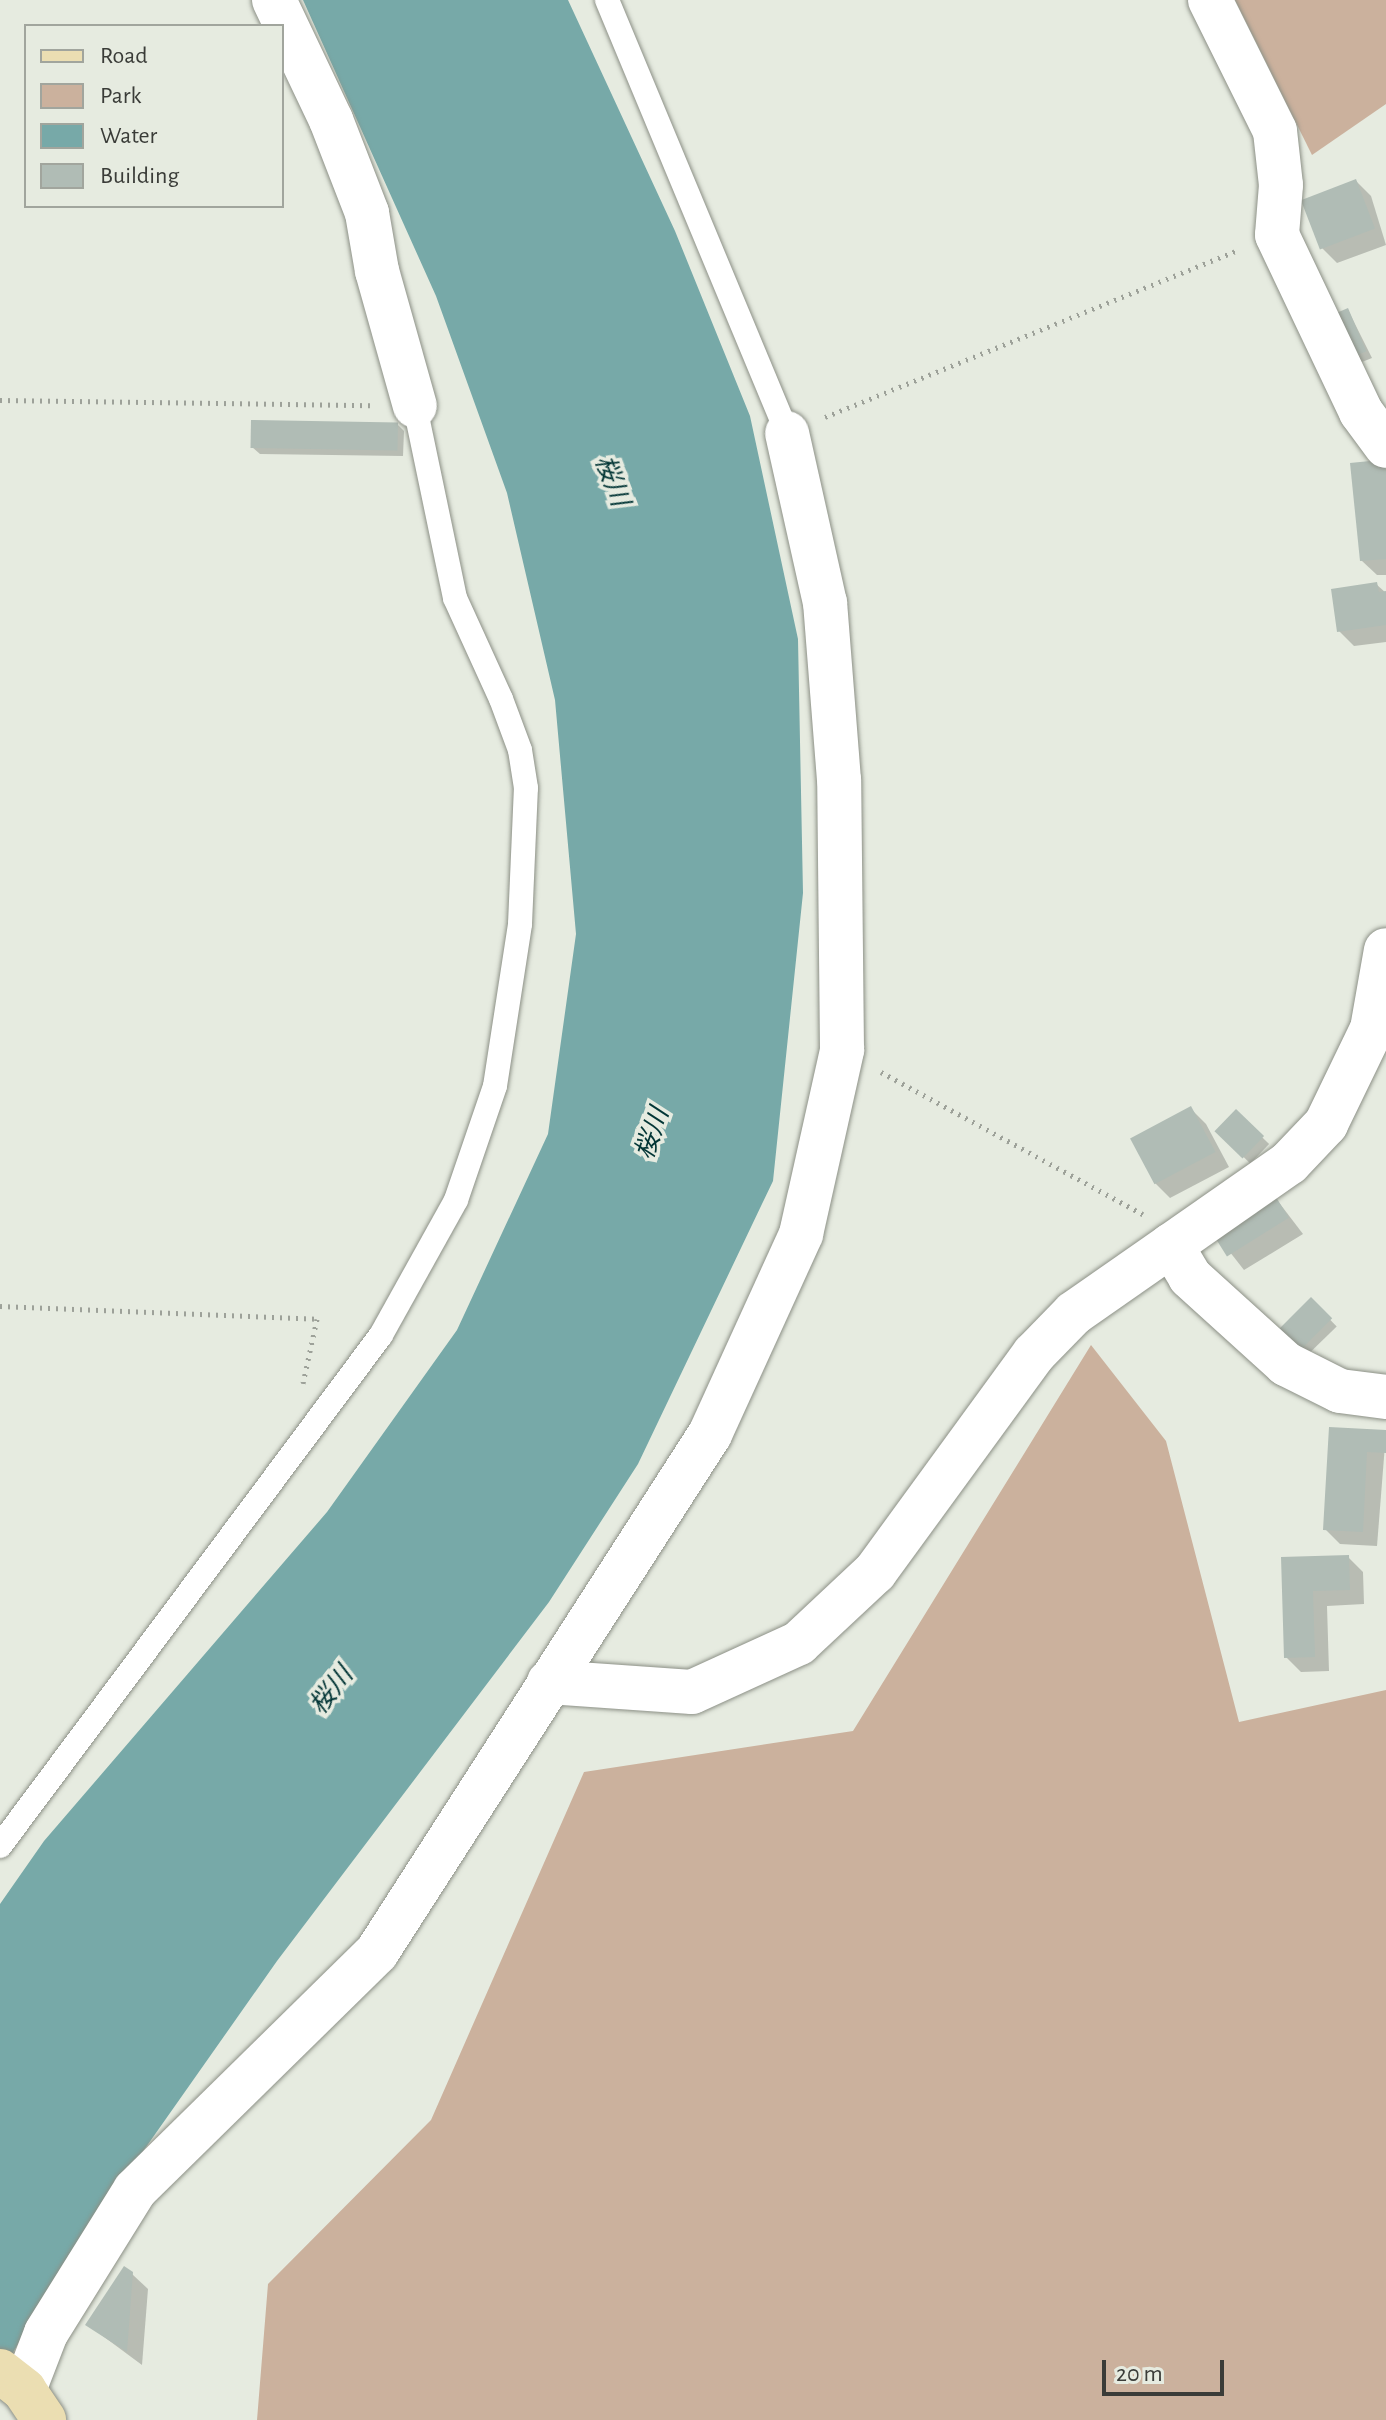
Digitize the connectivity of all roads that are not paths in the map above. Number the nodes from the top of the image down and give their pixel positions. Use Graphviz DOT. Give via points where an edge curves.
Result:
graph roads {
  1 [pos="274,0"];
  2 [pos="607,0"];
  3 [pos="1210,0"];
  4 [pos="415,406"];
  5 [pos="1378,421"];
  6 [pos="787,433"];
  7 [pos="1386,950"];
  8 [pos="1171,1245"];
  9 [pos="1386,1397"];
  10 [pos="549,1682"];
  11 [pos="0,1846"];
  12 [pos="20,2390"];
  1 -- 4 [label="street" via="331,120 367,213 377,271"];
  2 -- 6 [label="lane"];
  3 -- 5 [label="street" via="1275,131 1281,185 1277,235"];
  4 -- 11 [label="lane" via="455,598 501,699 520,750 526,788 520,924 495,1086 456,1200 381,1335"];
  6 -- 10 [label="street" via="825,603 839,780 842,1050 801,1234 710,1434"];
  7 -- 8 [label="street" via="1372,1029 1326,1124 1289,1163"];
  8 -- 9 [label="street" via="1190,1277 1286,1364 1340,1391"];
  8 -- 10 [label="street" via="1074,1313 1034,1354 875,1572 799,1643 692,1692"];
  10 -- 12 [label="street" via="377,1952 135,2190 46,2333"];
}
